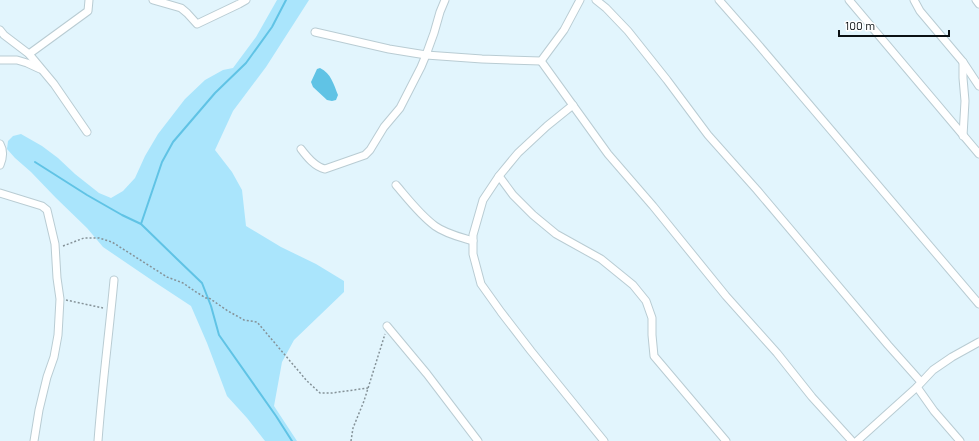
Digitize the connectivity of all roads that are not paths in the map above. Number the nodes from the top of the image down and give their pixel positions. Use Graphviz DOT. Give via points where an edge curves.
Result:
graph roads {
  1 [pos="89,0"];
  2 [pos="153,0"];
  3 [pos="246,0"];
  4 [pos="445,0"];
  5 [pos="580,0"];
  6 [pos="596,0"];
  7 [pos="719,0"];
  8 [pos="849,0"];
  9 [pos="914,0"];
  10 [pos="976,0"];
  11 [pos="979,4"];
  12 [pos="0,30"];
  13 [pos="315,32"];
  14 [pos="29,54"];
  15 [pos="426,55"];
  16 [pos="0,60"];
  17 [pos="541,61"];
  18 [pos="963,62"];
  19 [pos="42,70"];
  20 [pos="979,86"];
  21 [pos="573,105"];
  22 [pos="87,132"];
  23 [pos="963,136"];
  24 [pos="0,144"];
  25 [pos="301,149"];
  26 [pos="979,154"];
  27 [pos="0,165"];
  28 [pos="500,176"];
  29 [pos="396,185"];
  30 [pos="0,193"];
  31 [pos="473,241"];
  32 [pos="114,280"];
  33 [pos="979,304"];
  34 [pos="387,326"];
  35 [pos="979,342"];
  36 [pos="919,384"];
  37 [pos="861,440"];
  38 [pos="34,441"];
  39 [pos="98,441"];
  40 [pos="478,441"];
  41 [pos="604,441"];
  42 [pos="726,441"];
  43 [pos="852,441"];
  44 [pos="960,441"];
  1 -- 14 [label="street" via="88,11"];
  2 -- 3 [label="street" via="181,8 197,24"];
  4 -- 15 [label="street"];
  5 -- 17 [label="street" via="564,30"];
  6 -- 36 [label="street" via="628,32 708,135"];
  7 -- 33 [label="street"];
  8 -- 23 [label="street"];
  9 -- 18 [label="street" via="920,11"];
  10 -- 11 [label="street"];
  12 -- 14 [label="street"];
  13 -- 15 [label="street"];
  14 -- 19 [label="street"];
  15 -- 17 [label="street"];
  15 -- 25 [label="street" via="400,108 364,155 325,169 315,164"];
  16 -- 19 [label="street" via="17,60"];
  17 -- 21 [label="street"];
  18 -- 20 [label="street"];
  18 -- 23 [label="street"];
  19 -- 22 [label="street"];
  21 -- 28 [label="street" via="518,153"];
  21 -- 43 [label="street" via="608,154 654,206 726,296"];
  23 -- 26 [label="street"];
  24 -- 27 [label="street" via="3,156"];
  28 -- 31 [label="street" via="483,200"];
  28 -- 42 [label="street" via="513,195 556,234 601,260 633,285 646,301 652,318 654,356"];
  29 -- 31 [label="street" via="436,227"];
  30 -- 38 [label="street" via="42,206 47,210 55,244 60,299 58,335"];
  31 -- 41 [label="street" via="473,254 482,284 500,312"];
  32 -- 39 [label="street"];
  34 -- 40 [label="street"];
  35 -- 36 [label="street" via="933,370"];
  36 -- 37 [label="street"];
  36 -- 44 [label="street" via="934,411"];
}
